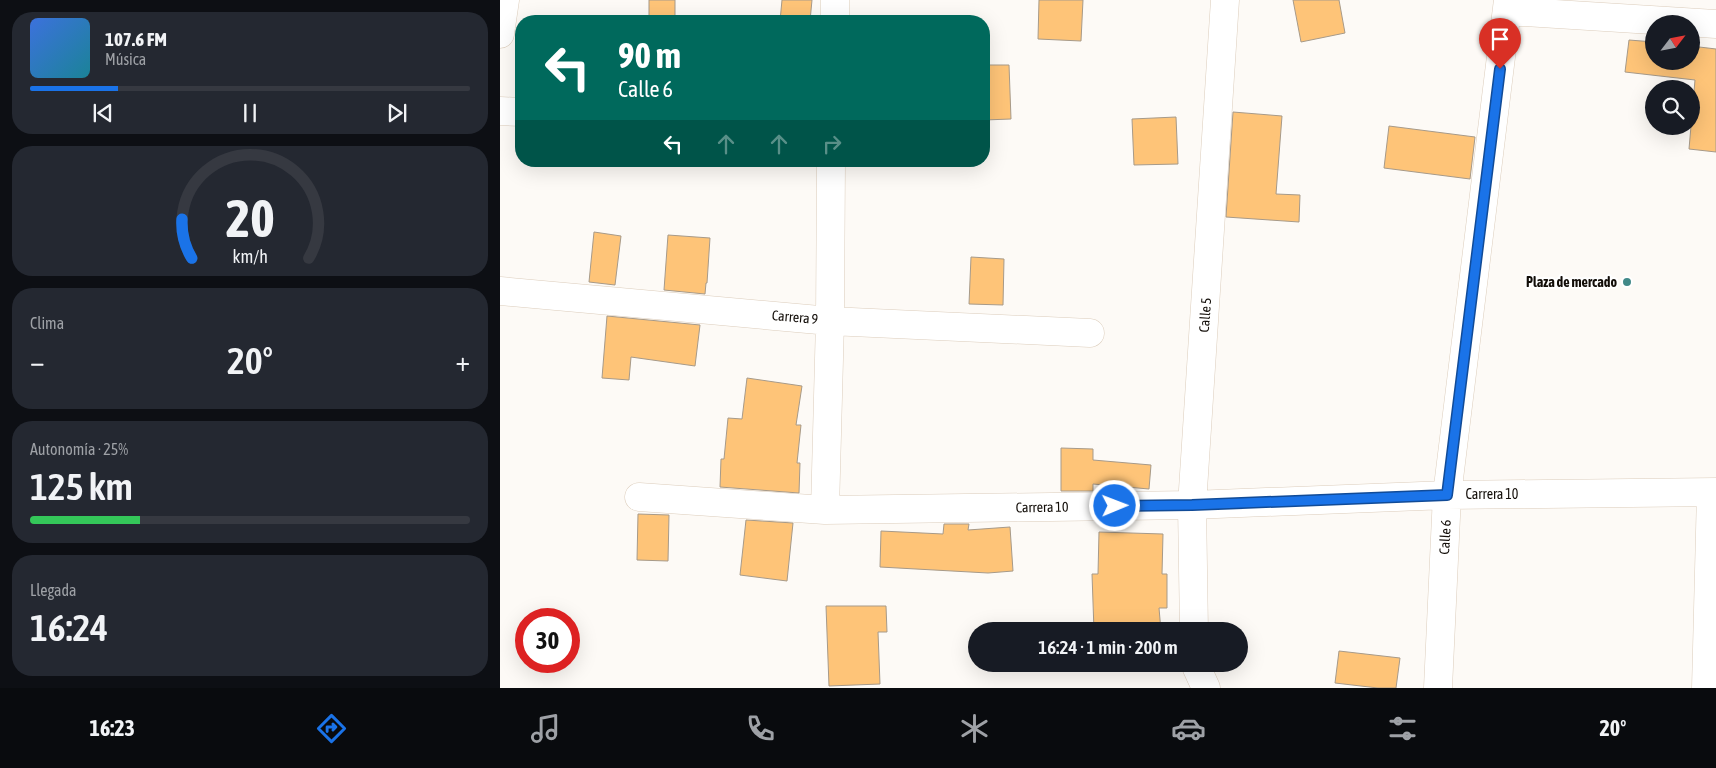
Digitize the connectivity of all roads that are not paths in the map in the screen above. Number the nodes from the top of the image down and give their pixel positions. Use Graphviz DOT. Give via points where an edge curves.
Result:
graph roads {
  1 [pos="505,0"];
  2 [pos="835,0"];
  3 [pos="1225,0"];
  4 [pos="1508,5"];
  5 [pos="835,15"];
  6 [pos="1716,24"];
  7 [pos="500,34"];
  8 [pos="500,111"];
  9 [pos="515,112"];
  10 [pos="831,167"];
  11 [pos="500,291"];
  12 [pos="830,321"];
  13 [pos="1090,333"];
  14 [pos="1713,492"];
  15 [pos="1447,495"];
  16 [pos="639,497"];
  17 [pos="1192,505"];
  18 [pos="825,510"];
  19 [pos="1194,622"];
  20 [pos="1199,672"];
  21 [pos="1206,688"];
  22 [pos="1438,688"];
  23 [pos="1706,688"];
  1 -- 7 [label="street"];
  2 -- 5 [label="street"];
  3 -- 17 [label="street, Calle 5"];
  4 -- 6 [label="street"];
  4 -- 15 [label="street, Calle 6"];
  8 -- 9 [label="street"];
  10 -- 12 [label="street"];
  11 -- 12 [label="street, Carrera 9"];
  12 -- 13 [label="street, Carrera 9"];
  12 -- 18 [label="street"];
  14 -- 15 [label="street, Carrera 10"];
  14 -- 23 [label="street"];
  15 -- 17 [label="street, Carrera 10"];
  15 -- 22 [label="street, Calle 6"];
  16 -- 18 [label="street, Carrera 10"];
  17 -- 18 [label="street, Carrera 10"];
  17 -- 19 [label="street, Calle 5"];
  20 -- 21 [label="street"];
}
